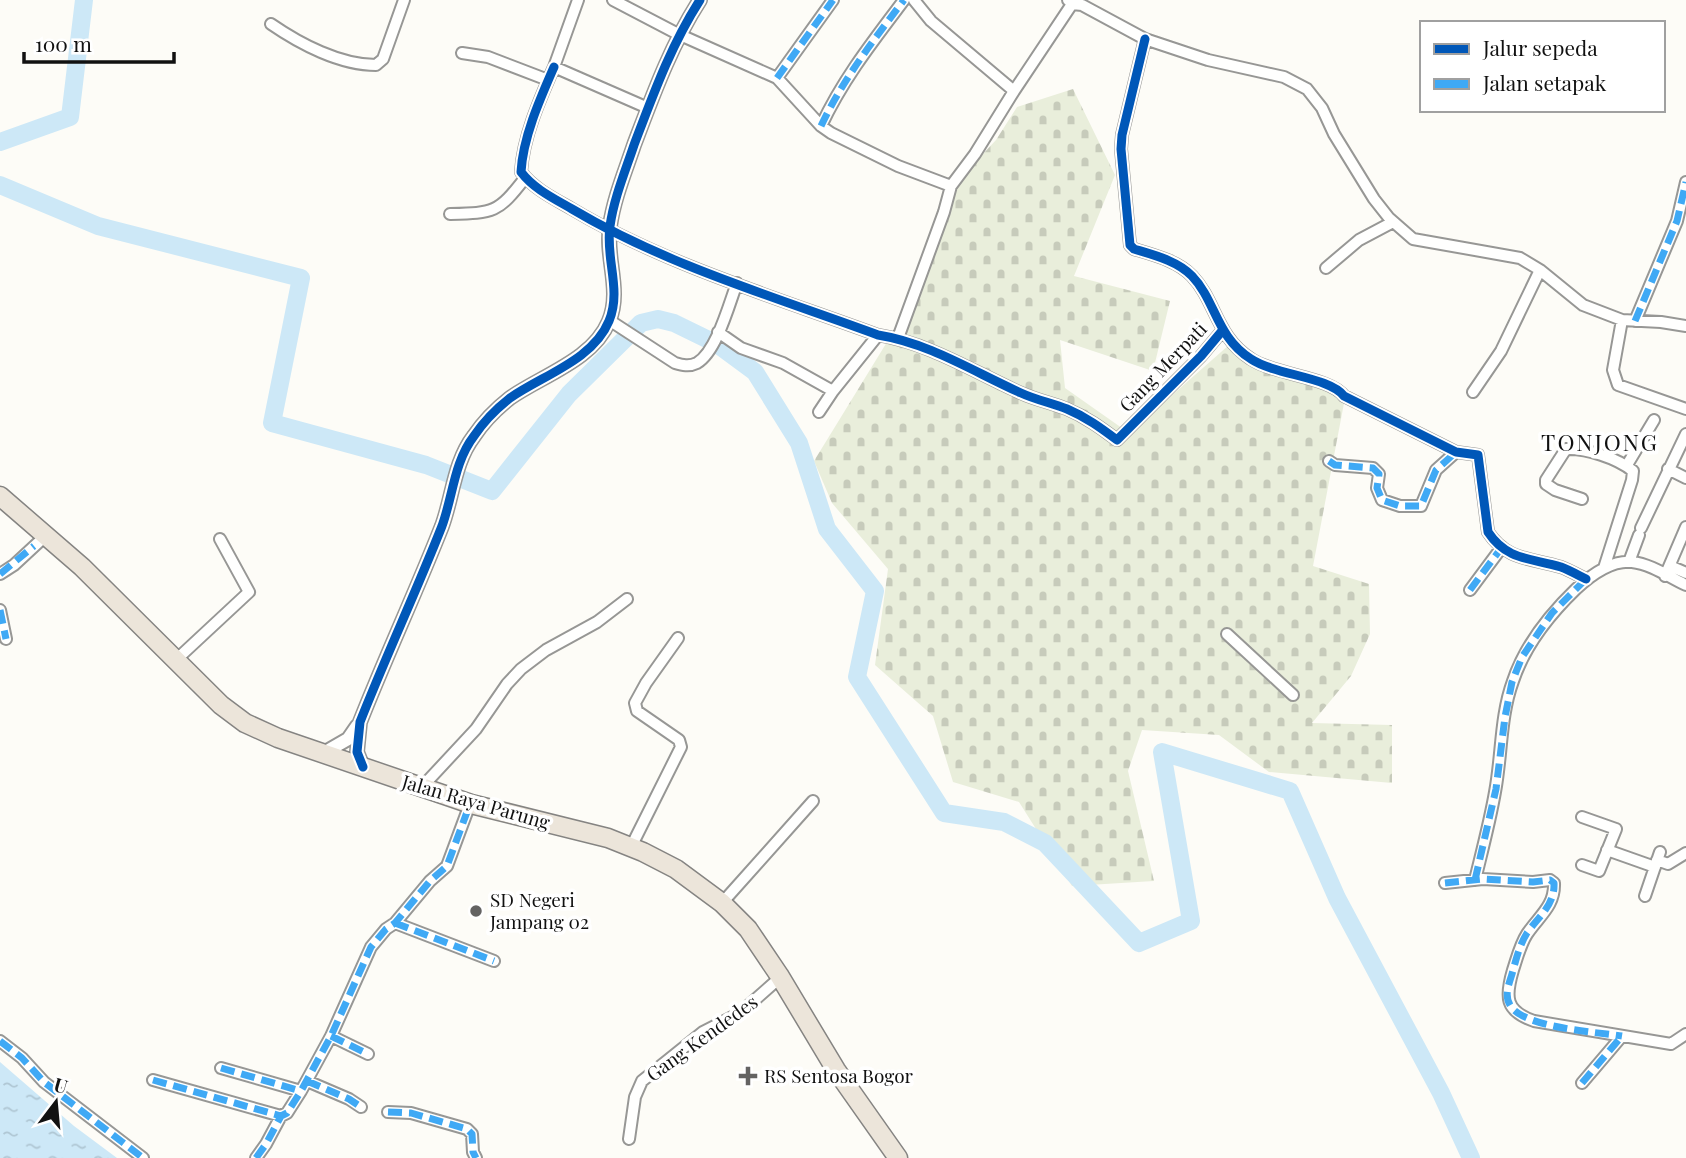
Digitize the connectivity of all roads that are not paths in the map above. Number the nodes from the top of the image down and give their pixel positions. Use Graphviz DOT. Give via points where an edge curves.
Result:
graph roads {
  1 [pos="404,0"];
  2 [pos="578,0"];
  3 [pos="613,0"];
  4 [pos="700,0"];
  5 [pos="833,0"];
  6 [pos="904,0"];
  7 [pos="914,0"];
  8 [pos="1070,2"];
  9 [pos="271,24"];
  10 [pos="678,34"];
  11 [pos="1145,39"];
  12 [pos="462,53"];
  13 [pos="554,67"];
  14 [pos="777,78"];
  15 [pos="548,80"];
  16 [pos="1014,91"];
  17 [pos="648,108"];
  18 [pos="821,126"];
  19 [pos="525,178"];
  20 [pos="1686,182"];
  21 [pos="951,187"];
  22 [pos="450,214"];
  23 [pos="1393,222"];
  24 [pos="609,231"];
  25 [pos="1326,268"];
  26 [pos="1540,270"];
  27 [pos="737,283"];
  28 [pos="609,320"];
  29 [pos="1622,320"];
  30 [pos="1635,321"];
  31 [pos="1686,326"];
  32 [pos="1222,331"];
  33 [pos="718,333"];
  34 [pos="877,335"];
  35 [pos="898,338"];
  36 [pos="833,391"];
  37 [pos="1473,392"];
  38 [pos="1686,409"];
  39 [pos="820,412"];
  40 [pos="1654,420"];
  41 [pos="1686,434"];
  42 [pos="1456,452"];
  43 [pos="1329,461"];
  44 [pos="1626,465"];
  45 [pos="1668,469"];
  46 [pos="1686,478"];
  47 [pos="0,496"];
  48 [pos="1582,499"];
  49 [pos="0,507"];
  50 [pos="1686,527"];
  51 [pos="220,539"];
  52 [pos="41,540"];
  53 [pos="1502,547"];
  54 [pos="1629,562"];
  55 [pos="1604,568"];
  56 [pos="1668,571"];
  57 [pos="1686,573"];
  58 [pos="0,575"];
  59 [pos="1586,579"];
  60 [pos="1686,585"];
  61 [pos="1470,590"];
  62 [pos="627,599"];
  63 [pos="0,610"];
  64 [pos="1227,634"];
  65 [pos="678,638"];
  66 [pos="6,639"];
  67 [pos="177,659"];
  68 [pos="1293,695"];
  69 [pos="360,722"];
  70 [pos="322,754"];
  71 [pos="363,767"];
  72 [pos="422,787"];
  73 [pos="813,801"];
  74 [pos="467,812"];
  75 [pos="1583,817"];
  76 [pos="631,847"];
  77 [pos="1607,850"];
  78 [pos="1686,853"];
  79 [pos="1657,860"];
  80 [pos="1582,865"];
  81 [pos="1475,880"];
  82 [pos="1445,883"];
  83 [pos="1645,896"];
  84 [pos="722,903"];
  85 [pos="395,923"];
  86 [pos="494,961"];
  87 [pos="775,982"];
  88 [pos="1686,1034"];
  89 [pos="331,1036"];
  90 [pos="1622,1036"];
  91 [pos="813,1039"];
  92 [pos="0,1041"];
  93 [pos="368,1054"];
  94 [pos="221,1068"];
  95 [pos="153,1080"];
  96 [pos="1582,1083"];
  97 [pos="304,1086"];
  98 [pos="360,1107"];
  99 [pos="388,1112"];
  100 [pos="281,1116"];
  101 [pos="629,1139"];
  102 [pos="143,1158"];
  103 [pos="256,1158"];
  104 [pos="476,1158"];
  105 [pos="889,1158"];
  106 [pos="898,1158"];
  1 -- 9 [label="street" via="383,59 376,65 324,52"];
  2 -- 13 [label="street"];
  3 -- 10 [label="street"];
  4 -- 10 [label="street"];
  5 -- 14 [label="street"];
  6 -- 18 [label="street" via="863,52"];
  7 -- 16 [label="street"];
  8 -- 11 [label="street"];
  8 -- 16 [label="street"];
  10 -- 14 [label="street"];
  10 -- 17 [label="street"];
  11 -- 23 [label="street" via="1208,60 1284,77 1307,89 1361,179"];
  11 -- 32 [label="street" via="1122,135 1130,245 1190,274"];
  12 -- 15 [label="street" via="488,57"];
  13 -- 15 [label="street"];
  13 -- 17 [label="street"];
  14 -- 18 [label="street"];
  15 -- 19 [label="street" via="521,159"];
  16 -- 21 [label="street"];
  17 -- 24 [label="street" via="617,194"];
  18 -- 21 [label="street" via="874,155"];
  19 -- 22 [label="street" via="493,211"];
  19 -- 24 [label="street"];
  20 -- 30 [label="street" via="1677,220"];
  21 -- 35 [label="street"];
  23 -- 25 [label="street" via="1359,240"];
  23 -- 26 [label="street" via="1413,239 1510,255"];
  24 -- 27 [label="street"];
  24 -- 28 [label="street" via="615,297"];
  26 -- 29 [label="street" via="1583,306"];
  26 -- 37 [label="street" via="1501,351"];
  27 -- 33 [label="street"];
  27 -- 34 [label="street"];
  28 -- 33 [label="street" via="686,366 695,364"];
  28 -- 69 [label="street" via="588,349 510,398 471,440 442,524"];
  29 -- 30 [label="street"];
  29 -- 38 [label="street" via="1613,370 1618,385"];
  30 -- 31 [label="street"];
  32 -- 35 [label="street, Gang Merpati" via="1117,440 1092,421"];
  32 -- 42 [label="street, Gang Merpati" via="1252,360 1331,387"];
  33 -- 36 [label="street"];
  34 -- 35 [label="street"];
  34 -- 36 [label="street"];
  36 -- 39 [label="street"];
  40 -- 44 [label="street"];
  41 -- 45 [label="street"];
  42 -- 43 [label="street" via="1436,470 1422,504 1413,508 1382,500 1377,488 1379,474 1373,468"];
  42 -- 53 [label="street, Gang Merpati" via="1478,455 1488,532"];
  44 -- 48 [label="street" via="1566,449 1546,484"];
  44 -- 55 [label="street" via="1633,471 1632,480"];
  45 -- 46 [label="street"];
  45 -- 54 [label="street"];
  47 -- 67 [label="highway, Jalan Raya Parung"];
  49 -- 52 [label="highway, Jalan Raya Parung"];
  50 -- 56 [label="street"];
  51 -- 67 [label="street" via="249,592"];
  52 -- 58 [label="street"];
  52 -- 74 [label="highway, Jalan Raya Parung" via="238,728 318,762"];
  53 -- 59 [label="street" via="1523,560 1561,567"];
  53 -- 61 [label="street"];
  54 -- 55 [label="street"];
  54 -- 56 [label="street"];
  55 -- 59 [label="street"];
  56 -- 57 [label="street"];
  56 -- 60 [label="street"];
  59 -- 81 [label="street" via="1552,613 1522,657 1512,682 1496,789"];
  62 -- 72 [label="street" via="521,669 476,729"];
  63 -- 66 [label="street"];
  64 -- 68 [label="street"];
  65 -- 76 [label="street" via="635,703 637,711 679,740 681,747"];
  67 -- 70 [label="highway, Jalan Raya Parung" via="245,723"];
  69 -- 70 [label="street" via="348,739"];
  69 -- 71 [label="street" via="357,752"];
  70 -- 71 [label="highway, Jalan Raya Parung"];
  71 -- 72 [label="highway, Jalan Raya Parung"];
  72 -- 76 [label="highway, Jalan Raya Parung"];
  73 -- 84 [label="street"];
  74 -- 85 [label="street" via="447,866"];
  74 -- 87 [label="highway, Jalan Raya Parung" via="605,846 673,876 723,914"];
  75 -- 77 [label="street" via="1616,829"];
  76 -- 84 [label="highway, Jalan Raya Parung" via="676,869"];
  77 -- 79 [label="street"];
  77 -- 80 [label="street" via="1599,871"];
  78 -- 79 [label="street" via="1668,864"];
  79 -- 83 [label="street"];
  81 -- 82 [label="street"];
  81 -- 90 [label="street" via="1554,883 1555,895 1520,947 1507,991 1509,1004 1517,1013 1534,1021"];
  84 -- 91 [label="highway, Jalan Raya Parung" via="748,929 779,975"];
  85 -- 86 [label="street"];
  85 -- 89 [label="street" via="371,947"];
  87 -- 91 [label="highway, Jalan Raya Parung"];
  87 -- 101 [label="street, Gang Kendedes" via="740,1013 703,1032 642,1081"];
  88 -- 90 [label="street" via="1671,1044"];
  89 -- 93 [label="street"];
  89 -- 97 [label="street"];
  90 -- 96 [label="street"];
  91 -- 105 [label="highway, Jalan Raya Parung" via="831,1076"];
  91 -- 106 [label="highway, Jalan Raya Parung"];
  92 -- 102 [label="street" via="44,1082"];
  94 -- 97 [label="street"];
  95 -- 100 [label="street"];
  97 -- 98 [label="street" via="349,1099"];
  97 -- 100 [label="street"];
  99 -- 104 [label="street" via="411,1113 467,1129"];
  100 -- 103 [label="street"];
}
